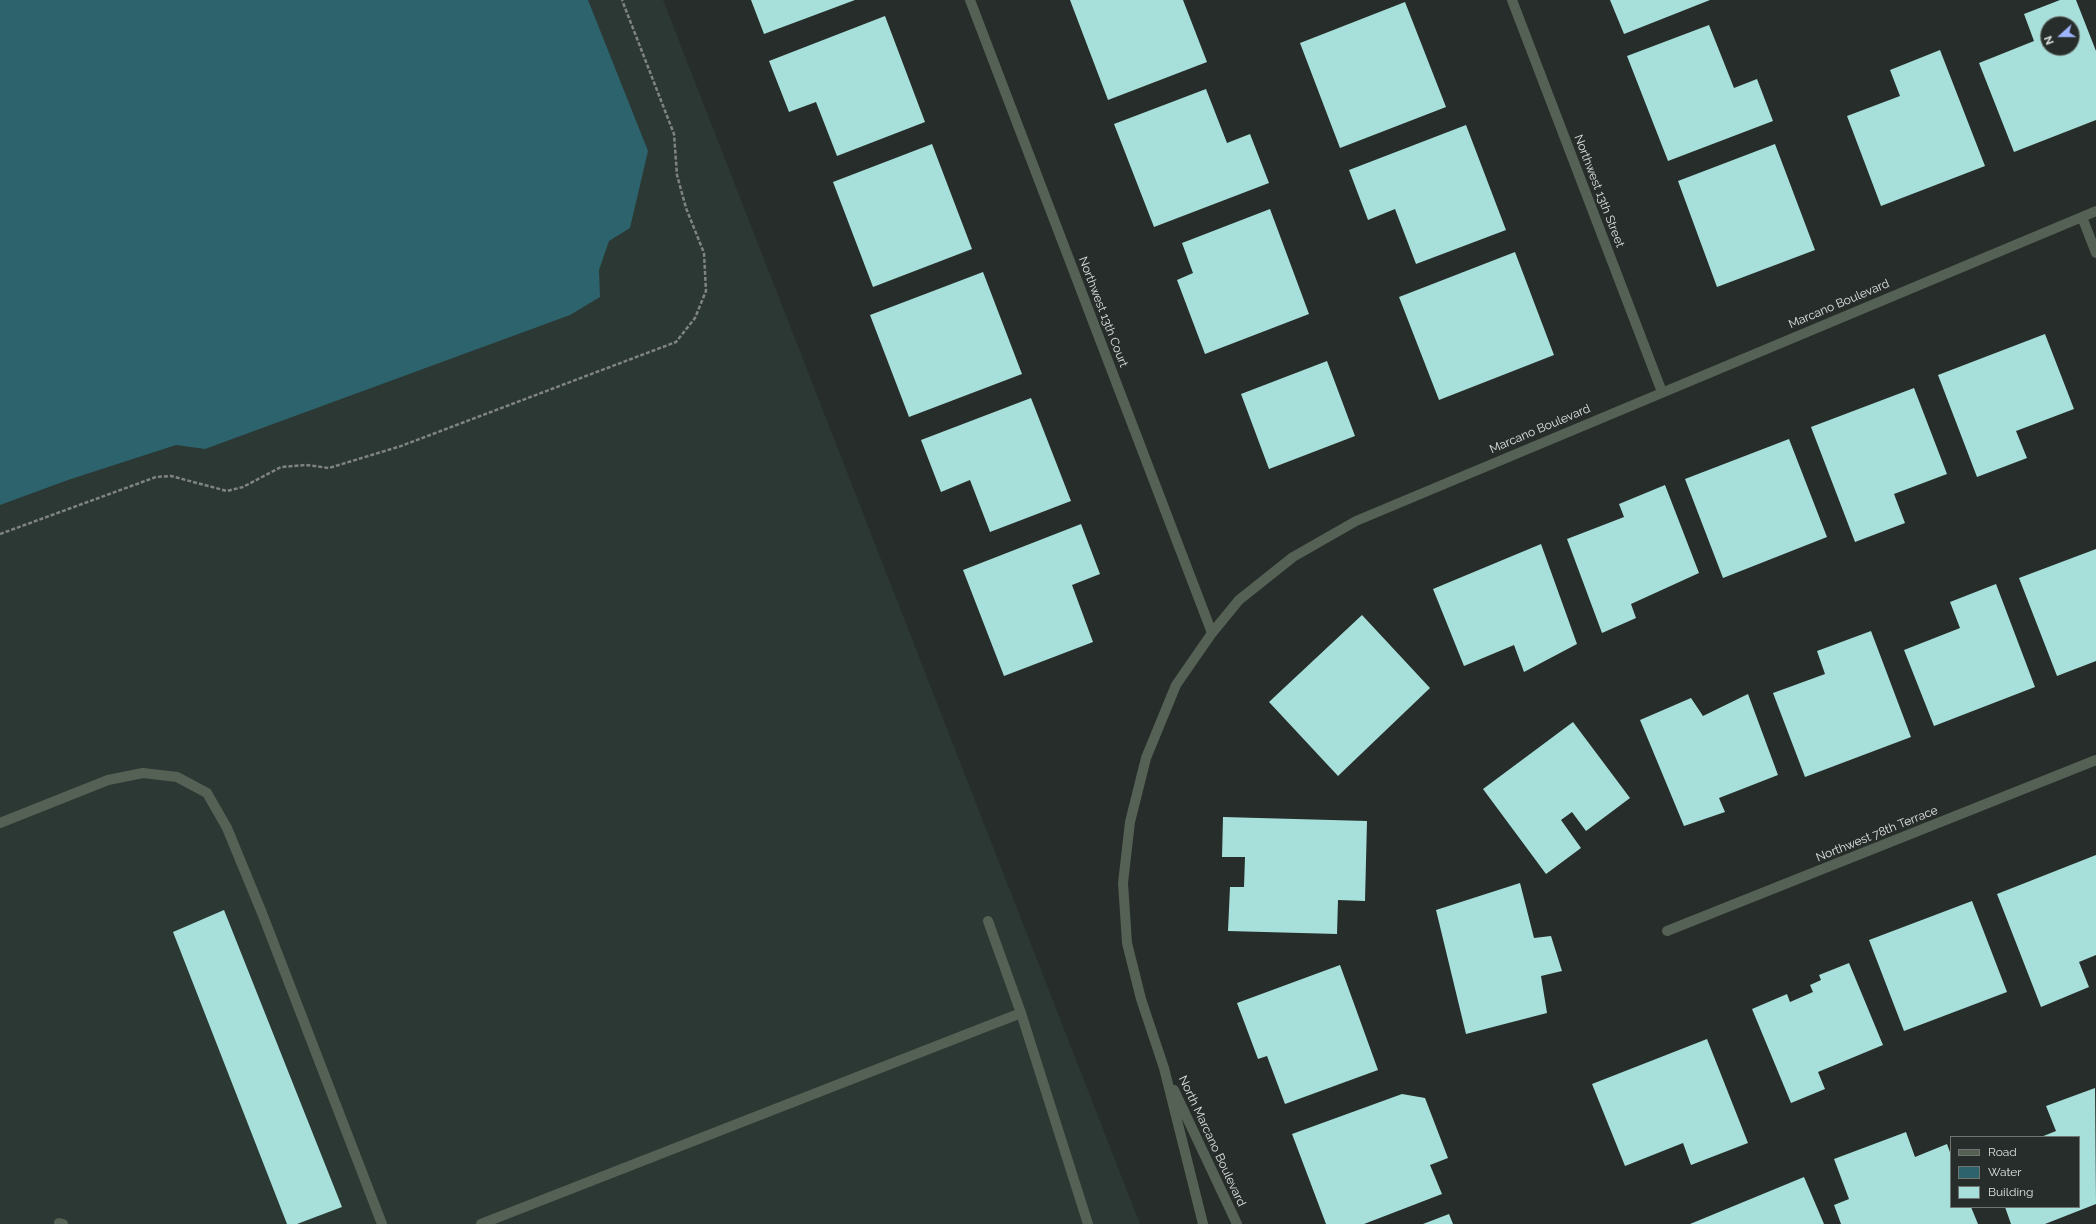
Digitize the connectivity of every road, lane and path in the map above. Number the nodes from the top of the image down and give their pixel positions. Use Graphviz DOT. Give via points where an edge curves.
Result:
graph roads {
  1 [pos="622,0"];
  2 [pos="970,0"];
  3 [pos="1512,0"];
  4 [pos="2096,211"];
  5 [pos="2082,217"];
  6 [pos="2096,253"];
  7 [pos="1662,392"];
  8 [pos="0,534"];
  9 [pos="1212,633"];
  10 [pos="2096,760"];
  11 [pos="1130,822"];
  12 [pos="0,823"];
  13 [pos="988,921"];
  14 [pos="1667,931"];
  15 [pos="1021,1013"];
  16 [pos="1164,1068"];
  17 [pos="382,1224"];
  18 [pos="481,1224"];
  19 [pos="1088,1224"];
  20 [pos="1203,1224"];
  21 [pos="1237,1224"];
  1 -- 8 [label="path" via="674,134 678,181 704,253 706,291 695,318 676,342 400,446 329,468 306,465 281,467 243,487 227,491 171,476 156,477"];
  2 -- 9 [label="street, Northwest 13th Court"];
  3 -- 7 [label="street, Northwest 13th Street"];
  4 -- 5 [label="street, Marcano Boulevard"];
  5 -- 6 [label="street"];
  5 -- 7 [label="street, Marcano Boulevard"];
  7 -- 9 [label="street, Marcano Boulevard" via="1356,521 1293,557 1239,600"];
  9 -- 11 [label="street, Marcano Boulevard" via="1176,684 1146,758"];
  10 -- 14 [label="street, Northwest 78th Terrace"];
  11 -- 16 [label="street, North Marcano Boulevard" via="1123,883 1127,943 1141,999"];
  12 -- 17 [label="street" via="108,780 143,773 177,777 207,793 227,828 242,863"];
  13 -- 15 [label="street"];
  15 -- 18 [label="street"];
  15 -- 19 [label="street"];
  16 -- 20 [label="street, North Marcano Boulevard"];
  16 -- 21 [label="street, North Marcano Boulevard"];
}
